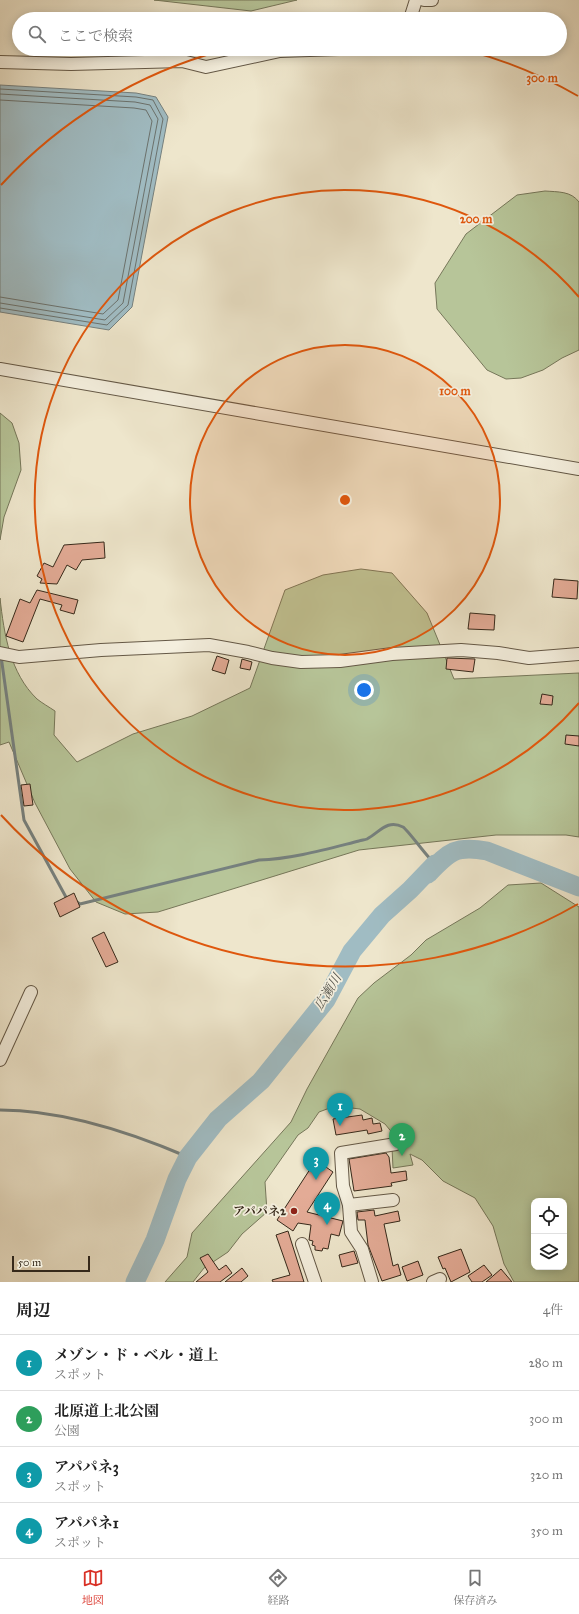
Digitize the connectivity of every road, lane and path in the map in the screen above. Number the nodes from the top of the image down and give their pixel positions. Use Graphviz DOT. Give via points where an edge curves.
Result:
graph roads {
  1 [pos="416,0"];
  2 [pos="424,0"];
  3 [pos="432,0"];
  4 [pos="412,12"];
  5 [pos="257,56"];
  6 [pos="0,62"];
  7 [pos="0,369"];
  8 [pos="579,469"];
  9 [pos="4,654"];
  10 [pos="579,654"];
  11 [pos="31,992"];
  12 [pos="0,1060"];
  13 [pos="396,1144"];
  14 [pos="393,1200"];
  15 [pos="349,1205"];
  16 [pos="302,1244"];
  17 [pos="315,1282"];
  18 [pos="372,1282"];
  1 -- 4 [label="street"];
  2 -- 3 [label="street"];
  5 -- 6 [label="street" via="206,67 182,61 71,64"];
  7 -- 8 [label="street"];
  9 -- 10 [label="street" via="19,657 209,645 300,662 461,650 498,652 529,658"];
  11 -- 12 [label="street"];
  13 -- 15 [label="street" via="341,1152 343,1186"];
  14 -- 15 [label="street"];
  15 -- 18 [label="street" via="351,1232 362,1249"];
  16 -- 17 [label="street"];
}
